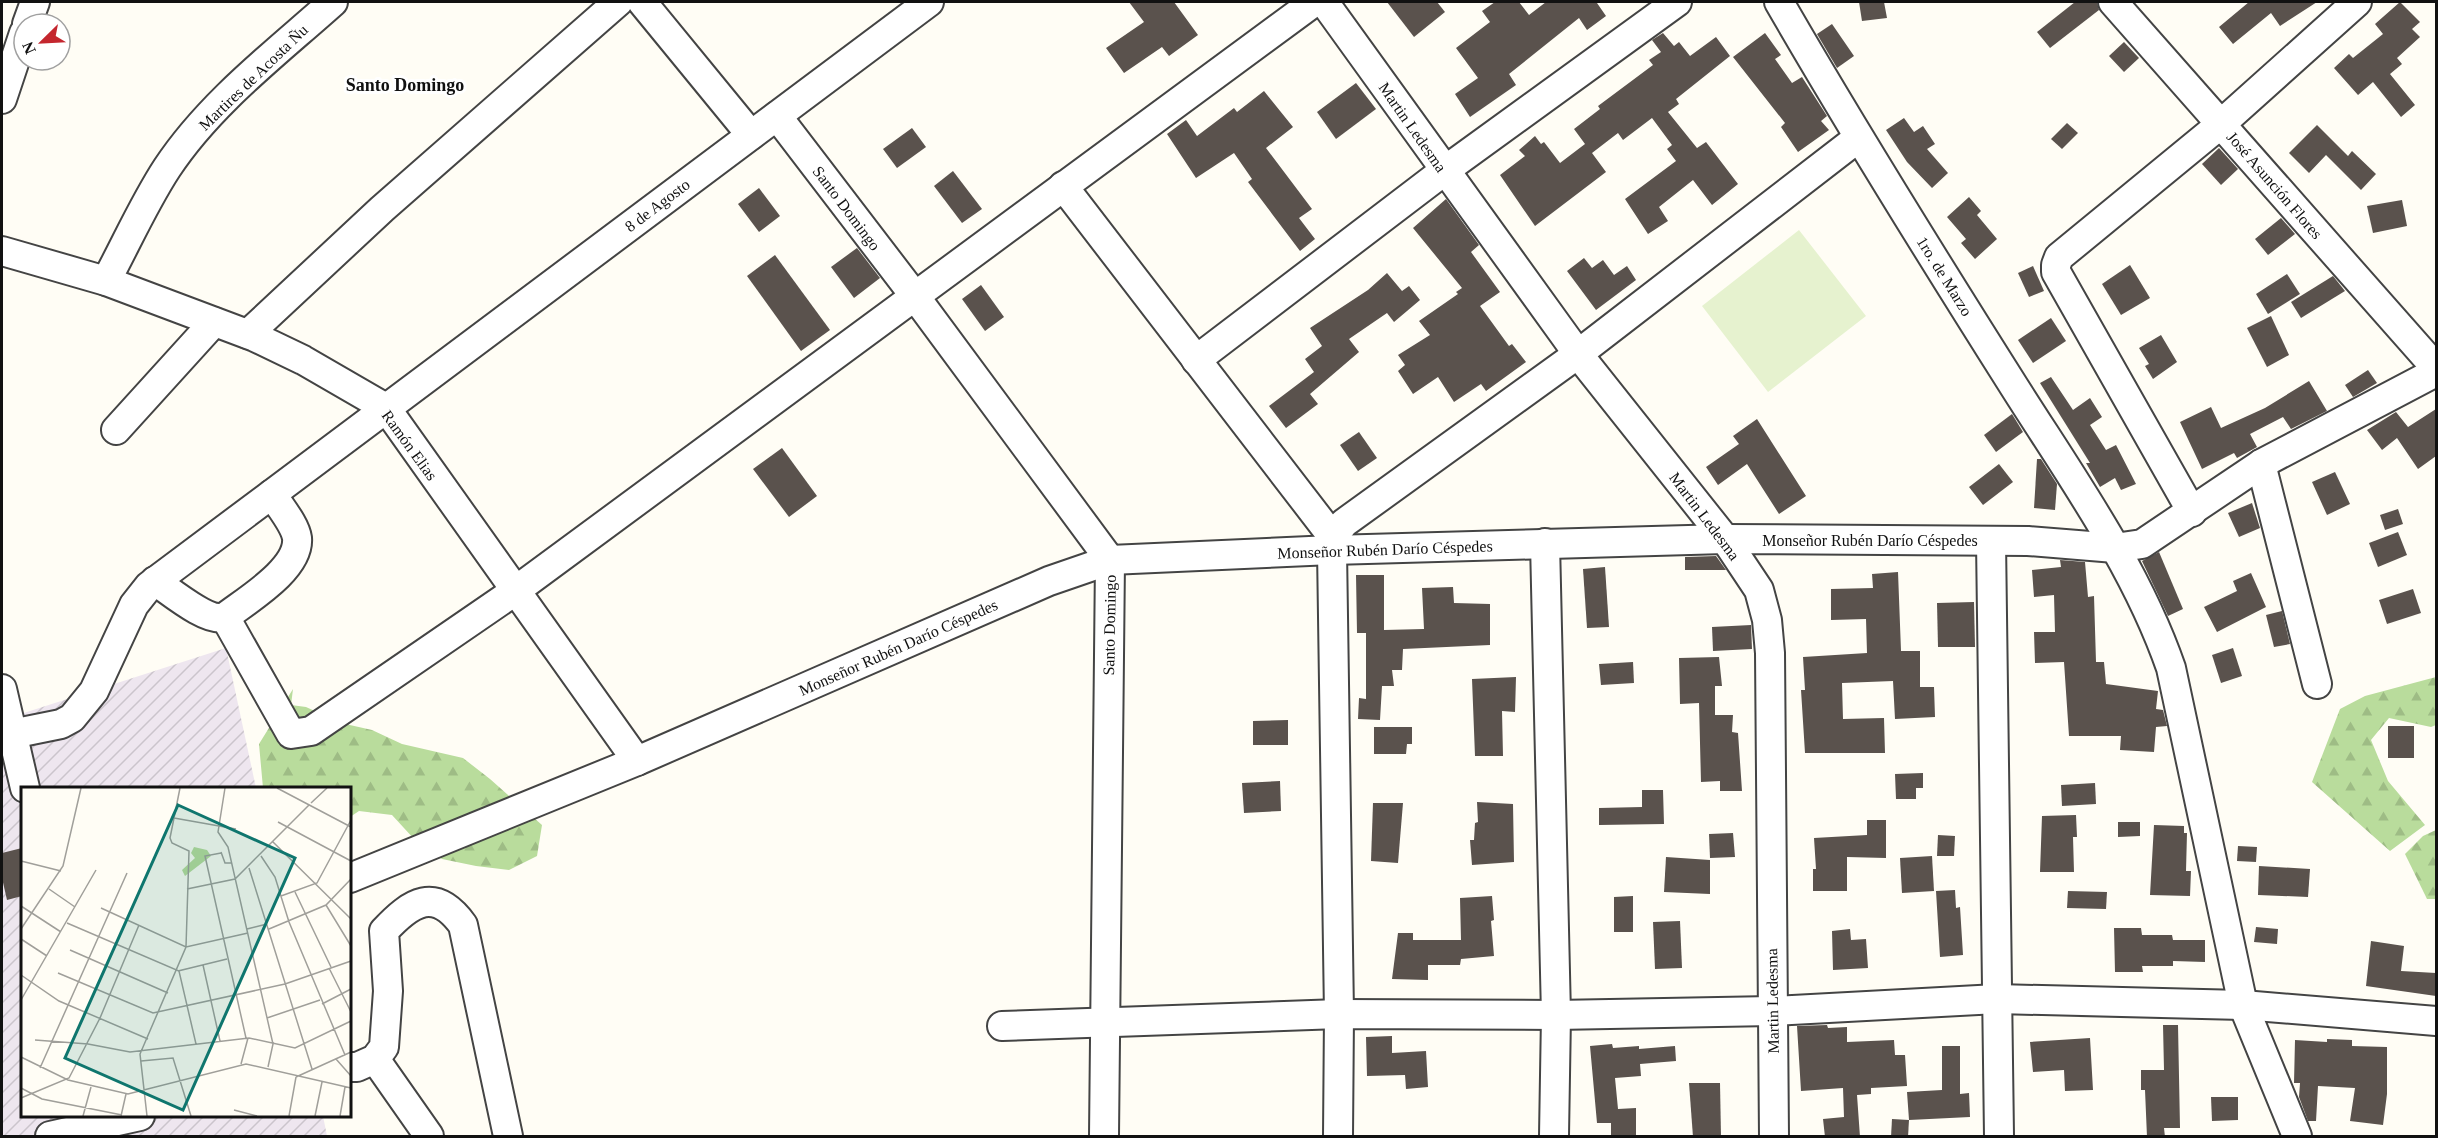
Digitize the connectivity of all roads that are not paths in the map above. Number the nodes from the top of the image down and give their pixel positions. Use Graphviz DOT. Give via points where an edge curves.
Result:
graph roads {
  1 [pos="333,2"];
  2 [pos="618,2"];
  3 [pos="642,2"];
  4 [pos="929,2"];
  5 [pos="1314,2"];
  6 [pos="1324,2"];
  7 [pos="1677,2"];
  8 [pos="1779,2"];
  9 [pos="2113,2"];
  10 [pos="2357,2"];
  11 [pos="12,69"];
  12 [pos="2,99"];
  13 [pos="777,116"];
  14 [pos="2221,124"];
  15 [pos="751,135"];
  16 [pos="1858,138"];
  17 [pos="1444,171"];
  18 [pos="1063,186"];
  19 [pos="2,251"];
  20 [pos="106,281"];
  21 [pos="914,295"];
  22 [pos="214,321"];
  23 [pos="248,334"];
  24 [pos="1578,354"];
  25 [pos="1196,360"];
  26 [pos="2436,370"];
  27 [pos="386,408"];
  28 [pos="116,430"];
  29 [pos="2261,464"];
  30 [pos="272,494"];
  31 [pos="2192,512"];
  32 [pos="1725,539"];
  33 [pos="1991,542"];
  34 [pos="1545,543"];
  35 [pos="1333,545"];
  36 [pos="2115,548"];
  37 [pos="1110,560"];
  38 [pos="155,581"];
  39 [pos="515,591"];
  40 [pos="225,617"];
  41 [pos="2317,684"];
  42 [pos="2,690"];
  43 [pos="6,734"];
  44 [pos="637,762"];
  45 [pos="24,787"];
  46 [pos="351,878"];
  47 [pos="1997,999"];
  48 [pos="2243,1005"];
  49 [pos="1772,1011"];
  50 [pos="1340,1014"];
  51 [pos="1556,1016"];
  52 [pos="1105,1021"];
  53 [pos="2436,1021"];
  54 [pos="1002,1026"];
  55 [pos="362,1063"];
  56 [pos="130,1117"];
  57 [pos="109,1119"];
  58 [pos="50,1137"];
  59 [pos="429,1137"];
  60 [pos="508,1137"];
  61 [pos="1104,1137"];
  62 [pos="1338,1137"];
  63 [pos="1554,1137"];
  64 [pos="1774,1137"];
  65 [pos="1999,1137"];
  66 [pos="2297,1137"];
  1 -- 20 [label="street, Martires de Acosta Ñu" via="197,130 167,167"];
  2 -- 23 [label="street" via="382,209"];
  3 -- 15 [label="street"];
  4 -- 13 [label="street, 8 de Agosto"];
  5 -- 18 [label="street"];
  6 -- 17 [label="street, Martin Ledesma"];
  7 -- 17 [label="street"];
  8 -- 16 [label="street, 1ro. de Marzo"];
  9 -- 14 [label="street, José Asunción Flores"];
  10 -- 14 [label="street"];
  11 -- 12 [label="street"];
  13 -- 15 [label="street, 8 de Agosto"];
  13 -- 21 [label="street, Santo Domingo"];
  14 -- 26 [label="street, José Asunción Flores"];
  14 -- 31 [label="street" via="2059,256 2055,265"];
  15 -- 27 [label="street, 8 de Agosto"];
  16 -- 24 [label="street"];
  16 -- 36 [label="street, 1ro. de Marzo"];
  17 -- 24 [label="street, Martin Ledesma"];
  17 -- 25 [label="street"];
  18 -- 21 [label="street"];
  18 -- 25 [label="street"];
  19 -- 20 [label="street, Ramón Elias"];
  20 -- 22 [label="street, Ramón Elias"];
  21 -- 37 [label="street, Santo Domingo"];
  21 -- 39 [label="street"];
  22 -- 23 [label="street, Ramón Elias"];
  22 -- 28 [label="street"];
  23 -- 27 [label="street, Ramón Elias" via="303,360"];
  24 -- 32 [label="street, Martin Ledesma"];
  24 -- 35 [label="street" via="1344,523"];
  25 -- 35 [label="street"];
  26 -- 29 [label="street, Monseñor Rubén Darío Céspedes"];
  27 -- 30 [label="street, 8 de Agosto"];
  27 -- 39 [label="street, Ramón Elias"];
  29 -- 31 [label="street, Monseñor Rubén Darío Céspedes"];
  29 -- 41 [label="street"];
  30 -- 38 [label="street, 8 de Agosto"];
  30 -- 40 [label="street" via="297,536 296,551 290,563 265,587"];
  31 -- 36 [label="street, Monseñor Rubén Darío Céspedes" via="2142,544"];
  32 -- 33 [label="street, Monseñor Rubén Darío Céspedes"];
  32 -- 34 [label="street, Monseñor Rubén Darío Céspedes"];
  32 -- 49 [label="street, Martin Ledesma" via="1759,590 1769,642"];
  33 -- 36 [label="street, Monseñor Rubén Darío Céspedes"];
  33 -- 47 [label="street"];
  34 -- 35 [label="street, Monseñor Rubén Darío Céspedes"];
  34 -- 51 [label="street"];
  35 -- 37 [label="street, Monseñor Rubén Darío Céspedes"];
  35 -- 50 [label="street"];
  36 -- 48 [label="street, 1ro. de Marzo" via="2159,633 2171,668"];
  37 -- 44 [label="street, Monseñor Rubén Darío Céspedes" via="1048,581"];
  37 -- 52 [label="street, Santo Domingo"];
  38 -- 40 [label="street" via="205,614"];
  38 -- 43 [label="street, 8 de Agosto" via="134,605 94,691 67,722"];
  39 -- 40 [label="street" via="311,731 298,735 291,734"];
  39 -- 44 [label="street, Ramón Elias"];
  42 -- 43 [label="street"];
  43 -- 45 [label="street"];
  44 -- 46 [label="street, Monseñor Rubén Darío Céspedes"];
  47 -- 48 [label="street"];
  47 -- 49 [label="street"];
  47 -- 65 [label="street"];
  48 -- 53 [label="street"];
  48 -- 66 [label="street, 1ro. de Marzo"];
  49 -- 51 [label="street"];
  49 -- 64 [label="street, Martin Ledesma"];
  50 -- 51 [label="street"];
  50 -- 52 [label="street"];
  50 -- 62 [label="street"];
  51 -- 63 [label="street"];
  52 -- 54 [label="street"];
  52 -- 61 [label="street, Santo Domingo"];
  55 -- 59 [label="street"];
  55 -- 60 [label="street" via="384,1047 388,991 384,931 405,909 426,902 452,910 463,925"];
  56 -- 57 [label="street"];
  57 -- 58 [label="street"];
}
